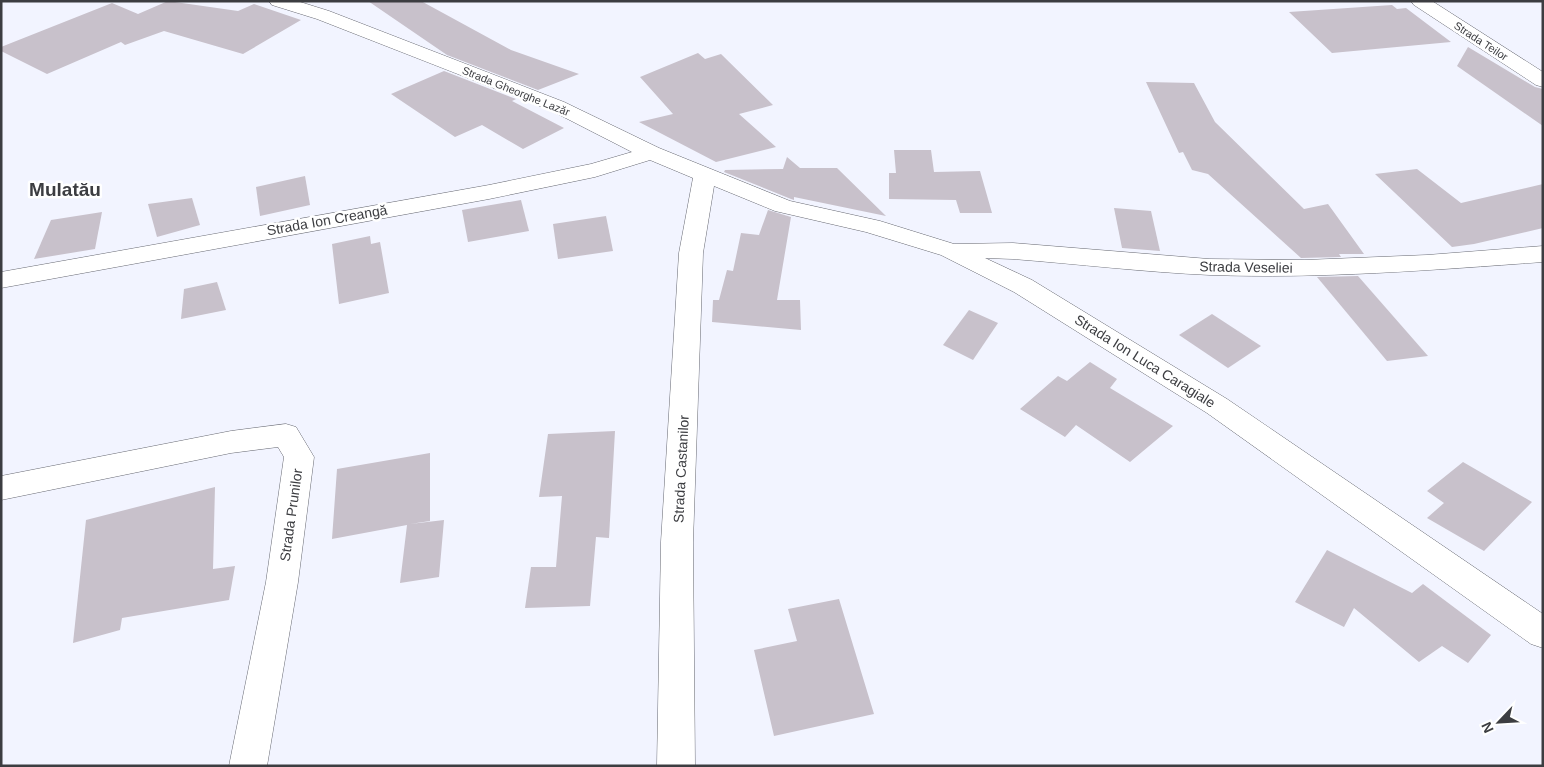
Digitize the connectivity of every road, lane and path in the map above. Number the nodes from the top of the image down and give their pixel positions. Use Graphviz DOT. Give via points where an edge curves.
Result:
graph roads {
  1 [pos="278,1"];
  2 [pos="341,1"];
  3 [pos="1420,1"];
  4 [pos="323,15"];
  5 [pos="1543,81"];
  6 [pos="651,153"];
  7 [pos="705,174"];
  8 [pos="949,250"];
  9 [pos="1543,254"];
  10 [pos="1,280"];
  11 [pos="1,488"];
  12 [pos="1543,633"];
  13 [pos="248,766"];
  14 [pos="676,766"];
  1 -- 4 [label="street, Strada Gheorghe Lazăr"];
  2 -- 4 [label="street"];
  3 -- 5 [label="street, Strada Teilor"];
  4 -- 6 [label="street, Strada Gheorghe Lazăr" via="557,106"];
  6 -- 7 [label="street, Strada Gheorghe Lazăr"];
  6 -- 10 [label="street, Strada Ion Creangă" via="595,170 489,192"];
  7 -- 8 [label="street, Strada Ion Luca Caragiale" via="784,206 872,226"];
  7 -- 14 [label="street, Strada Castanilor" via="691,253 677,542"];
  8 -- 9 [label="street, Strada Veseliei" via="1013,251 1218,267 1305,268"];
  8 -- 12 [label="street, Strada Ion Luca Caragiale" via="1023,286 1217,406"];
  11 -- 13 [label="street, Strada Prunilor" via="231,442 286,435 299,457 282,582"];
}
